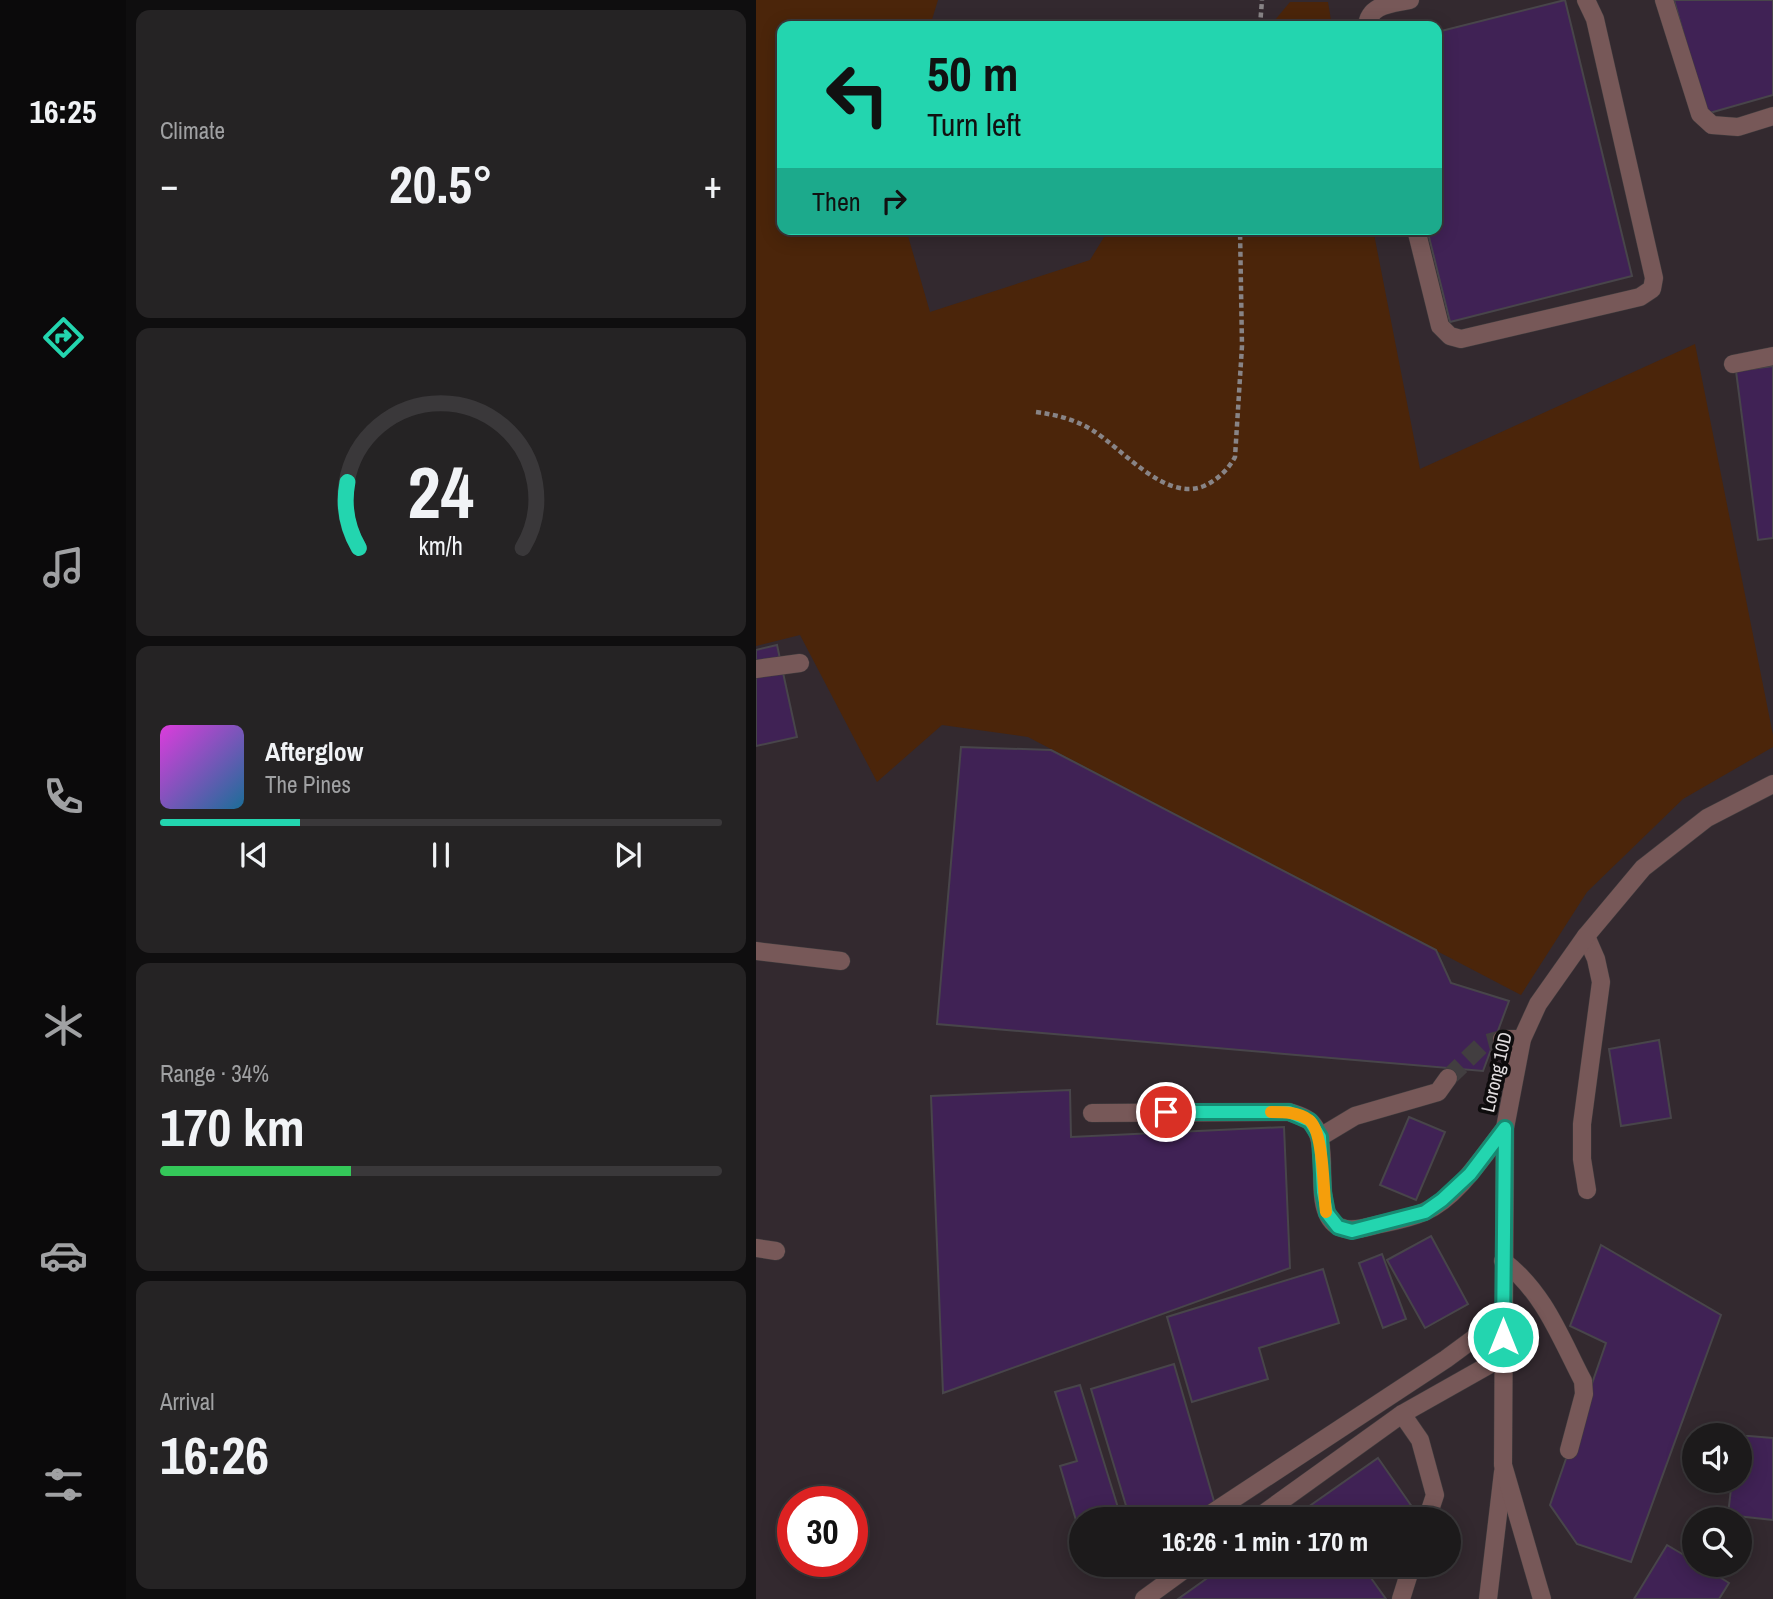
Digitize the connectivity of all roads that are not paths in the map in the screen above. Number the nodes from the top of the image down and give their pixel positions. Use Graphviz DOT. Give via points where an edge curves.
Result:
graph roads {
  1 [pos="1410,0"];
  2 [pos="1586,0"];
  3 [pos="1664,0"];
  4 [pos="1368,21"];
  5 [pos="1773,116"];
  6 [pos="1417,235"];
  7 [pos="1773,356"];
  8 [pos="1733,364"];
  9 [pos="800,663"];
  10 [pos="756,669"];
  11 [pos="1773,784"];
  12 [pos="1586,936"];
  13 [pos="756,951"];
  14 [pos="841,961"];
  15 [pos="1502,1039"];
  16 [pos="1522,1039"];
  17 [pos="1448,1078"];
  18 [pos="1093,1113"];
  19 [pos="1505,1128"];
  20 [pos="1320,1137"];
  21 [pos="1587,1190"];
  22 [pos="756,1248"];
  23 [pos="776,1251"];
  24 [pos="1503,1261"];
  25 [pos="1503,1317"];
  26 [pos="1503,1357"];
  27 [pos="1402,1415"];
  28 [pos="1569,1450"];
  29 [pos="1503,1465"];
  30 [pos="1221,1507"];
  31 [pos="1273,1507"];
  32 [pos="1431,1507"];
  33 [pos="1174,1577"];
  34 [pos="1408,1577"];
  35 [pos="1144,1599"];
  36 [pos="1401,1599"];
  37 [pos="1488,1599"];
  38 [pos="1542,1599"];
  1 -- 4 [label="street" via="1377,8"];
  2 -- 6 [label="street" via="1602,47 1654,278 1652,289 1640,297 1461,339 1440,326"];
  3 -- 5 [label="street" via="1700,114 1712,125 1738,127"];
  7 -- 8 [label="street"];
  9 -- 10 [label="street"];
  11 -- 12 [label="street, Lorong 10D" via="1707,818 1643,868"];
  12 -- 16 [label="street, Lorong 10D" via="1538,1004"];
  12 -- 21 [label="street" via="1601,982 1582,1124"];
  13 -- 14 [label="street"];
  15 -- 16 [label="street"];
  16 -- 19 [label="street, Lorong 10D"];
  17 -- 20 [label="street" via="1438,1092 1356,1116"];
  18 -- 20 [label="street" via="1289,1112 1310,1121"];
  19 -- 20 [label="street" via="1470,1174 1425,1212 1352,1231 1338,1227 1327,1213"];
  19 -- 24 [label="street, Lorong 10D"];
  22 -- 23 [label="street"];
  24 -- 25 [label="street, Lorong 10D"];
  24 -- 28 [label="street" via="1539,1295 1583,1381 1584,1394"];
  25 -- 26 [label="street, Lorong 10D"];
  25 -- 30 [label="street"];
  26 -- 27 [label="street"];
  26 -- 29 [label="street, Lorong 10D"];
  27 -- 31 [label="street"];
  27 -- 32 [label="street" via="1420,1440 1435,1495"];
  29 -- 37 [label="street"];
  29 -- 38 [label="street, Lorong 10D"];
  33 -- 35 [label="street"];
  34 -- 36 [label="street"];
}
